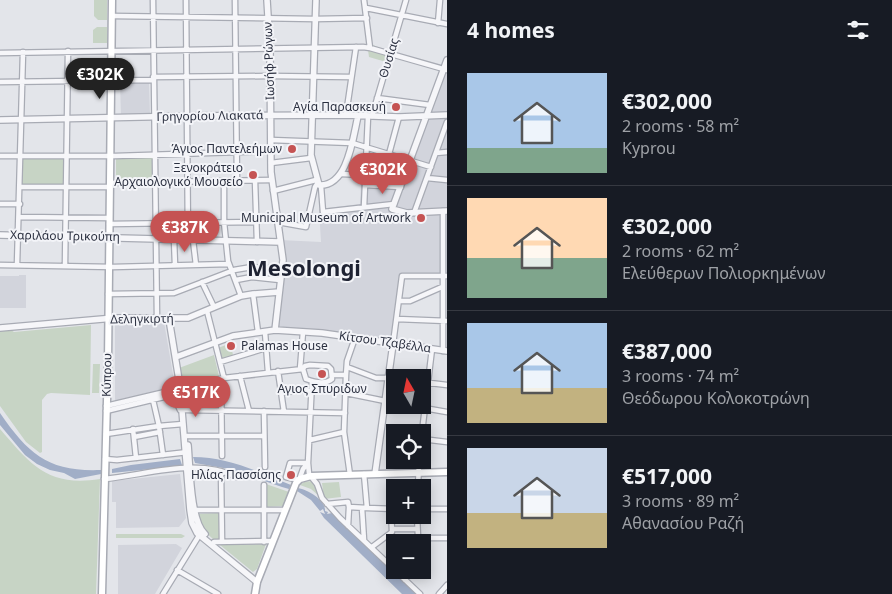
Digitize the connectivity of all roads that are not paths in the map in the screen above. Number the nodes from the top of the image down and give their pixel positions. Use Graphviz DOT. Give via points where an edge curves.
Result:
graph roads {
  1 [pos="153,0"];
  2 [pos="186,0"];
  3 [pos="235,0"];
  4 [pos="267,0"];
  5 [pos="316,0"];
  6 [pos="364,0"];
  7 [pos="406,0"];
  8 [pos="440,0"];
  9 [pos="113,2"];
  10 [pos="366,8"];
  11 [pos="402,15"];
  12 [pos="112,16"];
  13 [pos="153,17"];
  14 [pos="186,17"];
  15 [pos="235,17"];
  16 [pos="268,18"];
  17 [pos="367,18"];
  18 [pos="315,19"];
  19 [pos="438,23"];
  20 [pos="447,24"];
  21 [pos="314,47"];
  22 [pos="356,47"];
  23 [pos="370,48"];
  24 [pos="236,49"];
  25 [pos="270,49"];
  26 [pos="187,50"];
  27 [pos="68,51"];
  28 [pos="153,51"];
  29 [pos="0,52"];
  30 [pos="23,52"];
  31 [pos="111,52"];
  32 [pos="390,55"];
  33 [pos="447,60"];
  34 [pos="445,69"];
  35 [pos="188,76"];
  36 [pos="236,76"];
  37 [pos="270,76"];
  38 [pos="314,77"];
  39 [pos="351,77"];
  40 [pos="154,79"];
  41 [pos="67,81"];
  42 [pos="111,81"];
  43 [pos="0,82"];
  44 [pos="22,82"];
  45 [pos="378,98"];
  46 [pos="430,105"];
  47 [pos="271,115"];
  48 [pos="313,115"];
  49 [pos="346,115"];
  50 [pos="447,115"];
  51 [pos="188,116"];
  52 [pos="236,116"];
  53 [pos="358,116"];
  54 [pos="370,116"];
  55 [pos="426,116"];
  56 [pos="155,117"];
  57 [pos="399,117"];
  58 [pos="111,118"];
  59 [pos="66,119"];
  60 [pos="0,120"];
  61 [pos="21,120"];
  62 [pos="447,122"];
  63 [pos="271,140"];
  64 [pos="311,142"];
  65 [pos="352,143"];
  66 [pos="366,147"];
  67 [pos="271,151"];
  68 [pos="236,152"];
  69 [pos="436,152"];
  70 [pos="447,152"];
  71 [pos="188,154"];
  72 [pos="389,154"];
  73 [pos="156,155"];
  74 [pos="0,156"];
  75 [pos="21,156"];
  76 [pos="66,156"];
  77 [pos="110,156"];
  78 [pos="311,158"];
  79 [pos="410,160"];
  80 [pos="271,163"];
  81 [pos="431,167"];
  82 [pos="341,174"];
  83 [pos="365,176"];
  84 [pos="426,178"];
  85 [pos="255,180"];
  86 [pos="272,180"];
  87 [pos="447,180"];
  88 [pos="224,181"];
  89 [pos="237,181"];
  90 [pos="156,182"];
  91 [pos="188,182"];
  92 [pos="318,183"];
  93 [pos="110,185"];
  94 [pos="365,185"];
  95 [pos="401,186"];
  96 [pos="20,187"];
  97 [pos="66,187"];
  98 [pos="273,191"];
  99 [pos="0,204"];
  100 [pos="20,204"];
  101 [pos="393,206"];
  102 [pos="364,207"];
  103 [pos="445,211"];
  104 [pos="414,213"];
  105 [pos="20,217"];
  106 [pos="65,218"];
  107 [pos="109,221"];
  108 [pos="224,222"];
  109 [pos="256,222"];
  110 [pos="278,222"];
  111 [pos="156,223"];
  112 [pos="188,223"];
  113 [pos="0,235"];
  114 [pos="18,235"];
  115 [pos="65,236"];
  116 [pos="109,237"];
  117 [pos="156,238"];
  118 [pos="174,239"];
  119 [pos="191,240"];
  120 [pos="225,241"];
  121 [pos="257,242"];
  122 [pos="280,242"];
  123 [pos="445,243"];
  124 [pos="229,264"];
  125 [pos="0,265"];
  126 [pos="17,265"];
  127 [pos="156,265"];
  128 [pos="175,265"];
  129 [pos="196,265"];
  130 [pos="65,266"];
  131 [pos="108,266"];
  132 [pos="282,269"];
  133 [pos="232,270"];
  134 [pos="445,276"];
  135 [pos="236,280"];
  136 [pos="280,280"];
  137 [pos="202,282"];
  138 [pos="442,287"];
  139 [pos="279,292"];
  140 [pos="156,293"];
  141 [pos="108,294"];
  142 [pos="253,294"];
  143 [pos="241,296"];
  144 [pos="399,301"];
  145 [pos="214,307"];
  146 [pos="206,311"];
  147 [pos="156,318"];
  148 [pos="108,319"];
  149 [pos="169,319"];
  150 [pos="397,319"];
  151 [pos="445,321"];
  152 [pos="0,328"];
  153 [pos="275,330"];
  154 [pos="258,332"];
  155 [pos="265,332"];
  156 [pos="302,332"];
  157 [pos="355,338"];
  158 [pos="215,342"];
  159 [pos="393,344"];
  160 [pos="266,348"];
  161 [pos="432,349"];
  162 [pos="445,351"];
  163 [pos="176,357"];
  164 [pos="220,362"];
  165 [pos="346,367"];
  166 [pos="301,369"];
  167 [pos="392,369"];
  168 [pos="430,369"];
  169 [pos="278,371"];
  170 [pos="268,372"];
  171 [pos="332,375"];
  172 [pos="346,375"];
  173 [pos="240,376"];
  174 [pos="386,378"];
  175 [pos="222,379"];
  176 [pos="312,381"];
  177 [pos="431,383"];
  178 [pos="447,385"];
  179 [pos="181,387"];
  180 [pos="312,392"];
  181 [pos="281,393"];
  182 [pos="346,393"];
  183 [pos="169,396"];
  184 [pos="181,398"];
  185 [pos="386,398"];
  186 [pos="154,400"];
  187 [pos="385,401"];
  188 [pos="106,408"];
  189 [pos="185,410"];
  190 [pos="431,410"];
  191 [pos="222,411"];
  192 [pos="249,411"];
  193 [pos="264,411"];
  194 [pos="284,412"];
  195 [pos="311,412"];
  196 [pos="447,412"];
  197 [pos="345,413"];
  198 [pos="182,424"];
  199 [pos="159,426"];
  200 [pos="133,429"];
  201 [pos="160,432"];
  202 [pos="344,432"];
  203 [pos="106,434"];
  204 [pos="134,436"];
  205 [pos="187,436"];
  206 [pos="222,436"];
  207 [pos="264,436"];
  208 [pos="310,440"];
  209 [pos="431,440"];
  210 [pos="447,442"];
  211 [pos="187,453"];
  212 [pos="163,455"];
  213 [pos="222,456"];
  214 [pos="136,458"];
  215 [pos="105,459"];
  216 [pos="308,463"];
  217 [pos="265,467"];
  218 [pos="188,468"];
  219 [pos="418,469"];
  220 [pos="222,471"];
  221 [pos="447,472"];
  222 [pos="418,473"];
  223 [pos="364,474"];
  224 [pos="375,474"];
  225 [pos="350,475"];
  226 [pos="237,476"];
  227 [pos="311,476"];
  228 [pos="104,479"];
  229 [pos="418,479"];
  230 [pos="298,482"];
  231 [pos="264,485"];
  232 [pos="327,504"];
  233 [pos="349,507"];
  234 [pos="365,508"];
  235 [pos="386,509"];
  236 [pos="431,509"];
  237 [pos="447,509"];
  238 [pos="194,510"];
  239 [pos="222,510"];
  240 [pos="264,510"];
  241 [pos="285,510"];
  242 [pos="393,524"];
  243 [pos="416,524"];
  244 [pos="348,526"];
  245 [pos="393,529"];
  246 [pos="416,529"];
  247 [pos="201,533"];
  248 [pos="447,538"];
  249 [pos="364,540"];
  250 [pos="273,541"];
  251 [pos="214,542"];
  252 [pos="222,542"];
  253 [pos="264,542"];
  254 [pos="372,548"];
  255 [pos="386,562"];
  256 [pos="177,570"];
  257 [pos="404,580"];
  258 [pos="257,582"];
  259 [pos="447,585"];
  260 [pos="102,594"];
  261 [pos="163,594"];
  262 [pos="218,594"];
  263 [pos="253,594"];
  264 [pos="420,594"];
  265 [pos="439,594"];
  1 -- 13 [label="street"];
  2 -- 14 [label="street"];
  3 -- 15 [label="street"];
  4 -- 16 [label="street, Ιωσήφ Ρώγων"];
  5 -- 18 [label="street"];
  6 -- 10 [label="street"];
  7 -- 11 [label="street, Θυσίας"];
  8 -- 19 [label="street"];
  9 -- 12 [label="main road, Κύπρου"];
  10 -- 11 [label="street"];
  10 -- 17 [label="street"];
  11 -- 19 [label="street"];
  11 -- 32 [label="street, Θυσίας"];
  12 -- 13 [label="street"];
  12 -- 31 [label="main road, Κύπρου"];
  13 -- 14 [label="street"];
  13 -- 28 [label="street"];
  14 -- 15 [label="street"];
  14 -- 26 [label="street"];
  15 -- 16 [label="street"];
  15 -- 24 [label="street"];
  16 -- 18 [label="street"];
  16 -- 25 [label="street, Ιωσήφ Ρώγων"];
  17 -- 18 [label="street"];
  17 -- 23 [label="street"];
  18 -- 21 [label="street"];
  19 -- 20 [label="street"];
  21 -- 22 [label="street"];
  21 -- 25 [label="street"];
  21 -- 38 [label="street"];
  22 -- 23 [label="street"];
  22 -- 39 [label="street"];
  23 -- 32 [label="street"];
  24 -- 25 [label="street"];
  24 -- 26 [label="street"];
  24 -- 36 [label="street"];
  25 -- 37 [label="street, Ιωσήφ Ρώγων"];
  26 -- 28 [label="street"];
  26 -- 35 [label="street"];
  27 -- 30 [label="street"];
  27 -- 31 [label="street"];
  27 -- 41 [label="street"];
  28 -- 31 [label="street"];
  28 -- 40 [label="street"];
  29 -- 30 [label="street"];
  30 -- 44 [label="street"];
  31 -- 42 [label="main road, Κύπρου"];
  32 -- 34 [label="street"];
  32 -- 45 [label="street, Θυσίας"];
  33 -- 34 [label="street"];
  34 -- 46 [label="street"];
  35 -- 36 [label="street"];
  35 -- 40 [label="street"];
  35 -- 51 [label="street"];
  36 -- 37 [label="street"];
  36 -- 52 [label="street"];
  37 -- 38 [label="street"];
  37 -- 47 [label="street, Ιωσήφ Ρώγων"];
  38 -- 39 [label="street"];
  38 -- 48 [label="street"];
  39 -- 49 [label="street"];
  40 -- 42 [label="street"];
  40 -- 56 [label="street"];
  41 -- 42 [label="street"];
  41 -- 44 [label="street"];
  41 -- 59 [label="street"];
  42 -- 58 [label="main road, Κύπρου"];
  43 -- 44 [label="street"];
  44 -- 61 [label="street"];
  45 -- 46 [label="street"];
  45 -- 54 [label="street, Θυσίας"];
  46 -- 55 [label="street"];
  47 -- 48 [label="street, Γρηγορίου Λιακατά"];
  47 -- 52 [label="street, Γρηγορίου Λιακατά"];
  47 -- 63 [label="street, Ιωσήφ Ρώγων"];
  48 -- 49 [label="street, Γρηγορίου Λιακατά"];
  48 -- 64 [label="street"];
  49 -- 53 [label="street, Γρηγορίου Λιακατά"];
  50 -- 55 [label="street, Γρηγορίου Λιακατά"];
  51 -- 52 [label="street, Γρηγορίου Λιακατά"];
  51 -- 56 [label="street, Γρηγορίου Λιακατά"];
  51 -- 71 [label="street"];
  52 -- 68 [label="street"];
  53 -- 54 [label="street, Γρηγορίου Λιακατά"];
  53 -- 65 [label="street"];
  54 -- 57 [label="street, Γρηγορίου Λιακατά"];
  54 -- 66 [label="street, Θυσίας"];
  55 -- 57 [label="street, Γρηγορίου Λιακατά"];
  55 -- 79 [label="street"];
  56 -- 58 [label="street, Γρηγορίου Λιακατά"];
  56 -- 73 [label="street"];
  57 -- 72 [label="street"];
  58 -- 59 [label="street, Γρηγορίου Λιακατά"];
  58 -- 77 [label="main road, Κύπρου"];
  59 -- 61 [label="street, Γρηγορίου Λιακατά"];
  59 -- 76 [label="street"];
  60 -- 61 [label="street, Γρηγορίου Λιακατά"];
  61 -- 75 [label="street"];
  62 -- 69 [label="street"];
  63 -- 64 [label="street"];
  63 -- 67 [label="street, Ιωσήφ Ρώγων"];
  64 -- 65 [label="street"];
  64 -- 78 [label="street"];
  65 -- 66 [label="street"];
  65 -- 82 [label="street"];
  66 -- 72 [label="street"];
  66 -- 83 [label="street, Θυσίας"];
  67 -- 68 [label="street"];
  67 -- 80 [label="street, Ιωσήφ Ρώγων"];
  68 -- 71 [label="street"];
  68 -- 89 [label="street"];
  69 -- 70 [label="street"];
  69 -- 81 [label="street"];
  71 -- 73 [label="street"];
  71 -- 91 [label="street"];
  72 -- 79 [label="street"];
  73 -- 77 [label="street"];
  73 -- 90 [label="street"];
  74 -- 75 [label="street"];
  75 -- 76 [label="street"];
  75 -- 96 [label="street"];
  76 -- 77 [label="street"];
  76 -- 97 [label="street"];
  77 -- 93 [label="main road, Κύπρου"];
  78 -- 80 [label="street"];
  78 -- 92 [label="street"];
  79 -- 81 [label="street"];
  79 -- 95 [label="street"];
  80 -- 86 [label="street, Ιωσήφ Ρώγων"];
  81 -- 84 [label="street"];
  82 -- 83 [label="street"];
  82 -- 92 [label="street"];
  83 -- 94 [label="street, Θυσίας"];
  84 -- 87 [label="street"];
  84 -- 104 [label="street"];
  85 -- 86 [label="street"];
  85 -- 89 [label="street"];
  85 -- 109 [label="street"];
  86 -- 98 [label="street, Ιωσήφ Ρώγων"];
  88 -- 89 [label="street"];
  88 -- 91 [label="street"];
  88 -- 108 [label="street"];
  90 -- 91 [label="street"];
  90 -- 93 [label="street"];
  90 -- 111 [label="street"];
  91 -- 112 [label="street"];
  92 -- 98 [label="street"];
  92 -- 102 [label="street" via="322,212"];
  92 -- 110 [label="street" via="306,227"];
  93 -- 97 [label="street"];
  93 -- 107 [label="main road, Κύπρου"];
  94 -- 95 [label="street"];
  94 -- 102 [label="street, Θυσίας"];
  95 -- 101 [label="street"];
  96 -- 97 [label="street"];
  96 -- 100 [label="street"];
  97 -- 106 [label="street"];
  98 -- 110 [label="street, Ιωσήφ Ρώγων"];
  99 -- 100 [label="street"];
  100 -- 105 [label="street"];
  101 -- 102 [label="street"];
  101 -- 104 [label="street"];
  103 -- 104 [label="street"];
  103 -- 123 [label="street"];
  105 -- 106 [label="street"];
  105 -- 114 [label="street"];
  106 -- 107 [label="street"];
  106 -- 115 [label="street"];
  107 -- 111 [label="street"];
  107 -- 116 [label="main road, Κύπρου"];
  108 -- 109 [label="street"];
  108 -- 112 [label="street"];
  108 -- 120 [label="street"];
  109 -- 121 [label="street"];
  110 -- 122 [label="street, Ιωσήφ Ρώγων"];
  111 -- 112 [label="street"];
  111 -- 117 [label="street"];
  112 -- 119 [label="street"];
  113 -- 114 [label="street, Χαριλάου Τρικούπη"];
  114 -- 115 [label="street, Χαριλάου Τρικούπη"];
  114 -- 126 [label="street"];
  115 -- 116 [label="street, Χαριλάου Τρικούπη"];
  115 -- 130 [label="street"];
  116 -- 117 [label="street, Χαριλάου Τρικούπη"];
  116 -- 131 [label="main road, Κύπρου"];
  117 -- 118 [label="street, Χαριλάου Τρικούπη"];
  117 -- 127 [label="street"];
  118 -- 119 [label="street, Χαριλάου Τρικούπη"];
  118 -- 128 [label="street"];
  119 -- 120 [label="street, Χαριλάου Τρικούπη"];
  119 -- 129 [label="street"];
  120 -- 121 [label="street, Χαριλάου Τρικούπη"];
  120 -- 124 [label="street"];
  121 -- 122 [label="street, Χαριλάου Τρικούπη"];
  122 -- 132 [label="street, Ιωσήφ Ρώγων"];
  123 -- 134 [label="street"];
  124 -- 129 [label="street"];
  124 -- 133 [label="street"];
  125 -- 126 [label="street"];
  126 -- 130 [label="street"];
  127 -- 128 [label="street"];
  127 -- 131 [label="street"];
  127 -- 140 [label="street"];
  128 -- 129 [label="street"];
  130 -- 131 [label="street"];
  131 -- 141 [label="main road, Κύπρου"];
  132 -- 133 [label="street" via="252,267"];
  132 -- 136 [label="street, Ιωσήφ Ρώγων"];
  133 -- 135 [label="street"];
  133 -- 137 [label="street"];
  134 -- 138 [label="street"];
  134 -- 144 [label="street" via="402,276"];
  135 -- 136 [label="street" via="252,277"];
  135 -- 143 [label="street"];
  136 -- 139 [label="street, Ιωσήφ Ρώγων"];
  137 -- 140 [label="street" via="174,293"];
  137 -- 145 [label="street"];
  138 -- 144 [label="street" via="410,301"];
  138 -- 151 [label="street"];
  139 -- 142 [label="street, Δεληγκιρτή"];
  139 -- 153 [label="street, Ιωσήφ Ρώγων"];
  140 -- 141 [label="street"];
  140 -- 147 [label="street"];
  141 -- 148 [label="main road, Κύπρου"];
  142 -- 143 [label="street, Δεληγκιρτή"];
  142 -- 154 [label="street"];
  143 -- 145 [label="street, Δεληγκιρτή"];
  144 -- 150 [label="street"];
  145 -- 146 [label="street, Δεληγκιρτή"];
  146 -- 149 [label="street, Δεληγκιρτή" via="189,318"];
  146 -- 158 [label="street"];
  147 -- 148 [label="street, Δεληγκιρτή"];
  147 -- 149 [label="street, Δεληγκιρτή"];
  148 -- 152 [label="street, Δεληγκιρτή"];
  148 -- 188 [label="main road, Κύπρου"];
  149 -- 163 [label="street"];
  150 -- 151 [label="street"];
  150 -- 159 [label="street"];
  151 -- 162 [label="street"];
  153 -- 155 [label="street, Κίτσου Τζαβέλλα"];
  153 -- 156 [label="street, Κίτσου Τζαβέλλα"];
  154 -- 155 [label="street, Κίτσου Τζαβέλλα"];
  154 -- 158 [label="street, Κίτσου Τζαβέλλα"];
  155 -- 160 [label="street"];
  156 -- 157 [label="street, Κίτσου Τζαβέλλα"];
  156 -- 166 [label="street"];
  157 -- 159 [label="street, Κίτσου Τζαβέλλα"];
  157 -- 165 [label="street"];
  158 -- 163 [label="street, Κίτσου Τζαβέλλα"];
  158 -- 164 [label="street"];
  159 -- 161 [label="street, Κίτσου Τζαβέλλα"];
  159 -- 167 [label="street"];
  160 -- 164 [label="street"];
  160 -- 170 [label="street"];
  161 -- 162 [label="street, Κίτσου Τζαβέλλα"];
  161 -- 168 [label="street"];
  163 -- 179 [label="street"];
  164 -- 175 [label="street"];
  165 -- 172 [label="street"];
  165 -- 174 [label="street" via="373,377"];
  166 -- 169 [label="street"];
  166 -- 171 [label="street" via="308,365 328,366"];
  166 -- 176 [label="street"];
  169 -- 170 [label="street"];
  169 -- 181 [label="street"];
  170 -- 173 [label="street"];
  171 -- 172 [label="street"];
  171 -- 176 [label="street" via="328,382"];
  172 -- 182 [label="street"];
  173 -- 175 [label="street"];
  173 -- 192 [label="street"];
  175 -- 179 [label="street"];
  175 -- 191 [label="street"];
  176 -- 180 [label="street"];
  177 -- 178 [label="street"];
  179 -- 184 [label="street"];
  179 -- 188 [label="street"];
  179 -- 189 [label="street"];
  180 -- 181 [label="street"];
  180 -- 195 [label="street"];
  181 -- 194 [label="street"];
  182 -- 187 [label="street"];
  182 -- 197 [label="street"];
  183 -- 184 [label="street"];
  183 -- 186 [label="street"];
  183 -- 198 [label="street" via="178,403"];
  184 -- 198 [label="street"];
  185 -- 187 [label="street"];
  186 -- 188 [label="street"];
  186 -- 199 [label="street"];
  187 -- 224 [label="street"];
  188 -- 203 [label="main road, Κύπρου"];
  189 -- 191 [label="street"];
  189 -- 205 [label="street"];
  190 -- 196 [label="street"];
  191 -- 192 [label="street"];
  191 -- 206 [label="street"];
  192 -- 193 [label="street"];
  193 -- 194 [label="street"];
  193 -- 207 [label="street"];
  194 -- 195 [label="street"];
  195 -- 197 [label="street"];
  195 -- 208 [label="street"];
  197 -- 202 [label="street"];
  198 -- 199 [label="street"];
  198 -- 211 [label="street"];
  199 -- 200 [label="street"];
  199 -- 201 [label="street"];
  200 -- 203 [label="street"];
  200 -- 204 [label="street"];
  201 -- 204 [label="street"];
  201 -- 212 [label="street"];
  202 -- 208 [label="street"];
  202 -- 225 [label="street"];
  203 -- 215 [label="main road, Κύπρου"];
  204 -- 214 [label="street"];
  205 -- 206 [label="street"];
  205 -- 211 [label="street"];
  206 -- 207 [label="street"];
  206 -- 213 [label="street"];
  207 -- 217 [label="street"];
  208 -- 216 [label="street"];
  209 -- 210 [label="street"];
  211 -- 212 [label="street"];
  211 -- 218 [label="street"];
  212 -- 214 [label="street"];
  214 -- 215 [label="street"];
  215 -- 228 [label="main road, Κύπρου"];
  216 -- 227 [label="street"];
  216 -- 230 [label="street"];
  216 -- 230 [label="street" via="290,463 286,477"];
  218 -- 220 [label="street"];
  218 -- 228 [label="street"];
  218 -- 238 [label="street"];
  218 -- 247 [label="street" via="190,515 194,527"];
  219 -- 222 [label="street"];
  220 -- 226 [label="street"];
  220 -- 239 [label="street"];
  221 -- 222 [label="main road"];
  222 -- 224 [label="main road"];
  222 -- 229 [label="street"];
  223 -- 224 [label="main road"];
  223 -- 225 [label="main road"];
  223 -- 234 [label="street"];
  225 -- 227 [label="main road"];
  227 -- 230 [label="main road"];
  227 -- 232 [label="street"];
  228 -- 260 [label="main road, Κύπρου"];
  230 -- 241 [label="main road"];
  231 -- 240 [label="street"];
  232 -- 233 [label="street" via="348,502"];
  232 -- 244 [label="street"];
  233 -- 234 [label="street"];
  233 -- 244 [label="street"];
  234 -- 235 [label="street"];
  234 -- 249 [label="street"];
  236 -- 237 [label="street"];
  238 -- 239 [label="street"];
  238 -- 247 [label="street"];
  239 -- 240 [label="street"];
  239 -- 252 [label="street"];
  240 -- 241 [label="street"];
  240 -- 253 [label="street"];
  241 -- 250 [label="main road"];
  242 -- 245 [label="street"];
  243 -- 246 [label="street"];
  244 -- 249 [label="street"];
  245 -- 246 [label="street"];
  245 -- 254 [label="street"];
  246 -- 248 [label="street" via="419,538"];
  247 -- 251 [label="street"];
  247 -- 256 [label="street"];
  247 -- 258 [label="street"];
  249 -- 254 [label="street"];
  250 -- 253 [label="street"];
  250 -- 258 [label="main road"];
  251 -- 252 [label="street"];
  251 -- 258 [label="street"];
  252 -- 253 [label="street"];
  254 -- 255 [label="street"];
  256 -- 261 [label="street"];
  256 -- 262 [label="street"];
  257 -- 264 [label="street"];
  258 -- 263 [label="main road"];
  259 -- 265 [label="street"];
}
